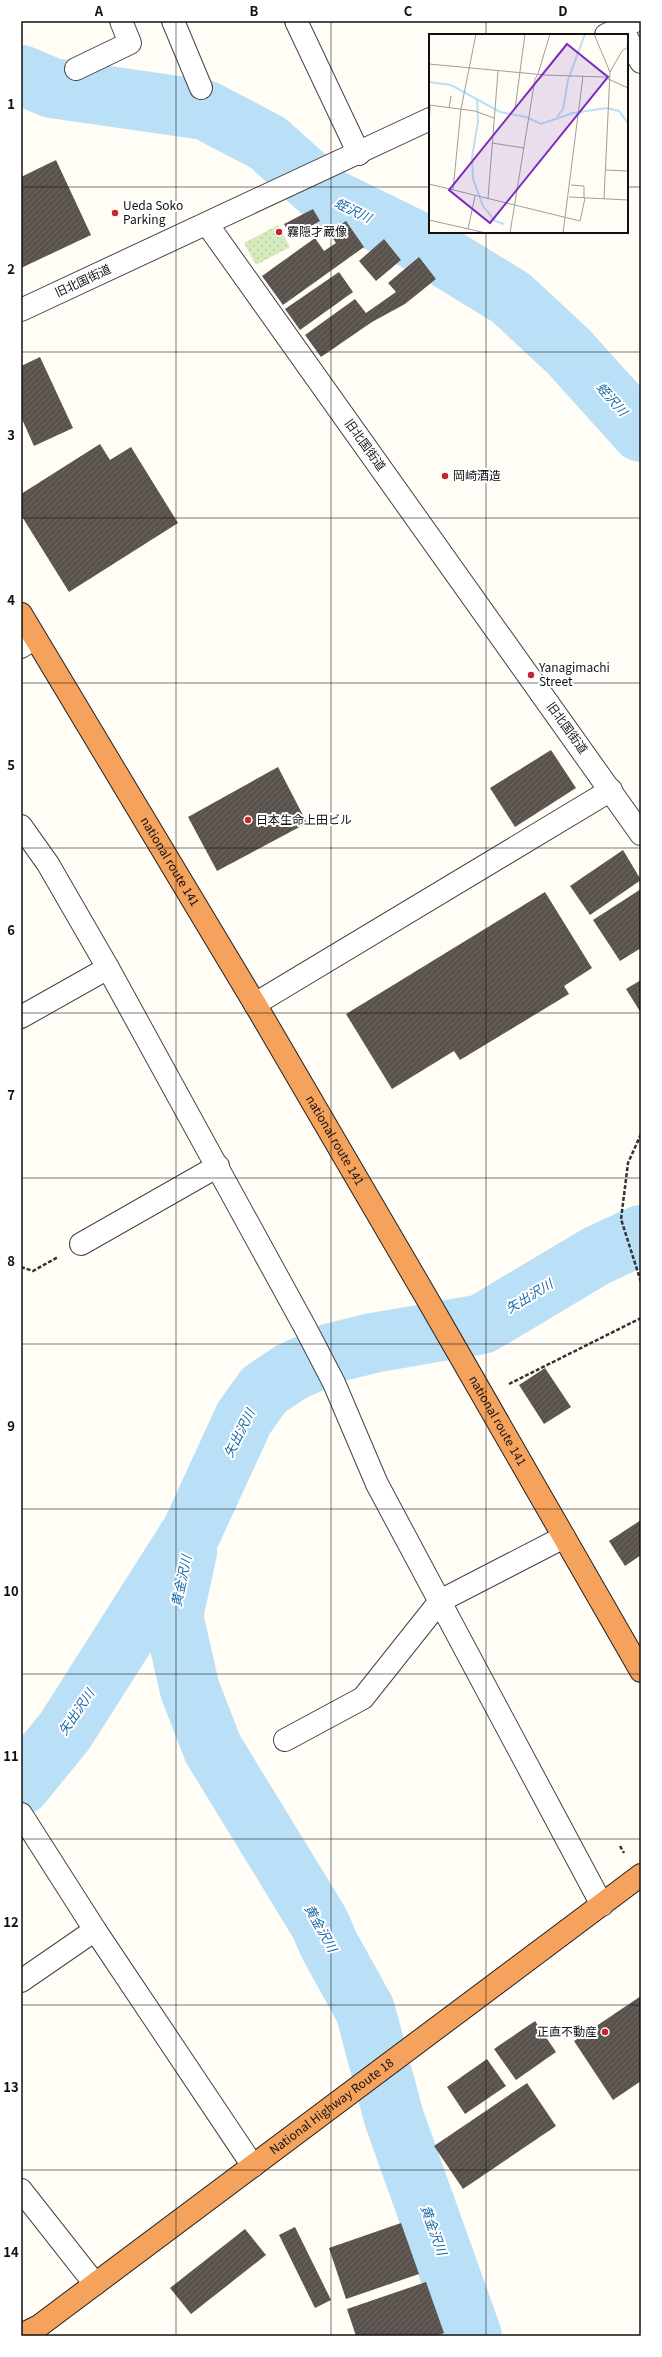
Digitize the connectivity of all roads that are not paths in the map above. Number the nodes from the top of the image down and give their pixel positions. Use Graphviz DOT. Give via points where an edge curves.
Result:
graph roads {
  1 [pos="121,21"];
  2 [pos="173,21"];
  3 [pos="296,21"];
  4 [pos="628,40"];
  5 [pos="641,62"];
  6 [pos="76,69"];
  7 [pos="200,88"];
  8 [pos="429,119"];
  9 [pos="359,154"];
  10 [pos="207,224"];
  11 [pos="21,310"];
  12 [pos="21,614"];
  13 [pos="28,642"];
  14 [pos="611,790"];
  15 [pos="21,826"];
  16 [pos="641,834"];
  17 [pos="108,968"];
  18 [pos="255,1004"];
  19 [pos="21,1017"];
  20 [pos="218,1166"];
  21 [pos="81,1244"];
  22 [pos="564,1537"];
  23 [pos="440,1601"];
  24 [pos="641,1671"];
  25 [pos="285,1740"];
  26 [pos="24,1819"];
  27 [pos="641,1875"];
  28 [pos="602,1905"];
  29 [pos="95,1930"];
  30 [pos="21,1981"];
  31 [pos="253,2166"];
  32 [pos="21,2190"];
  33 [pos="95,2284"];
  34 [pos="21,2335"];
  1 -- 6 [label="street" via="130,43"];
  2 -- 7 [label="street"];
  3 -- 9 [label="street"];
  4 -- 5 [label="street"];
  8 -- 9 [label="street"];
  9 -- 10 [label="street"];
  10 -- 11 [label="street, 旧北国街道"];
  10 -- 14 [label="street, 旧北国街道"];
  12 -- 13 [label="highway, national route 141"];
  13 -- 18 [label="highway, national route 141"];
  14 -- 16 [label="street, 旧北国街道"];
  14 -- 18 [label="street"];
  15 -- 17 [label="street" via="48,864"];
  17 -- 19 [label="street"];
  17 -- 20 [label="street"];
  18 -- 22 [label="highway, national route 141"];
  20 -- 21 [label="street"];
  20 -- 23 [label="street" via="334,1383 377,1484"];
  22 -- 23 [label="street"];
  22 -- 24 [label="highway, national route 141"];
  23 -- 25 [label="street" via="363,1698"];
  23 -- 28 [label="street"];
  26 -- 29 [label="street"];
  27 -- 28 [label="highway, National Highway Route 18"];
  28 -- 31 [label="highway, National Highway Route 18"];
  29 -- 30 [label="street"];
  29 -- 31 [label="street"];
  31 -- 33 [label="highway, National Highway Route 18"];
  32 -- 33 [label="street"];
  33 -- 34 [label="highway, National Highway Route 18" via="39,2326"];
}
